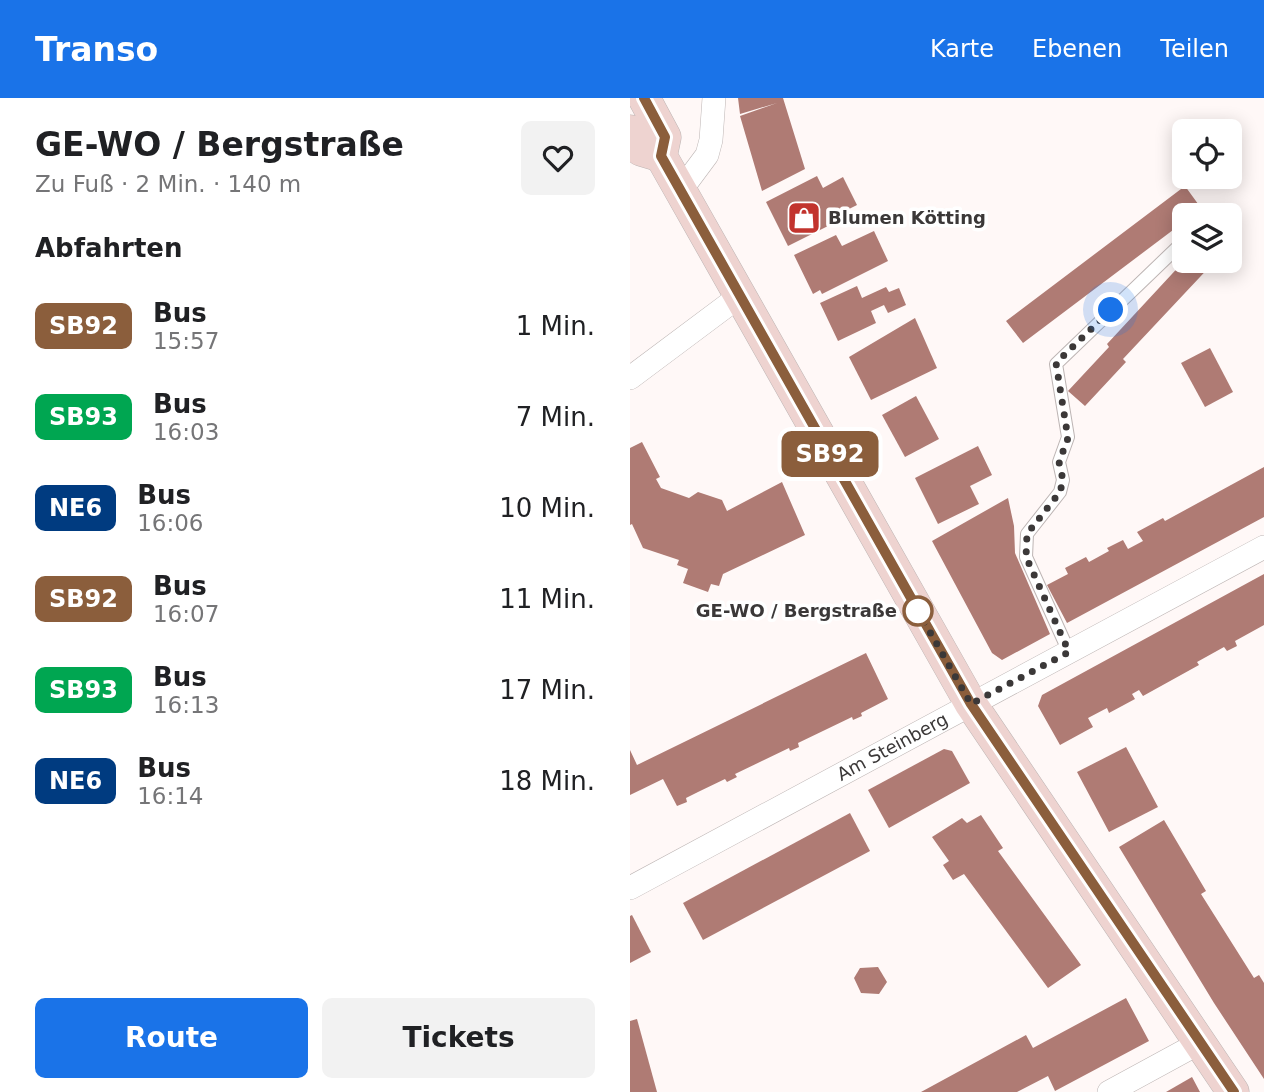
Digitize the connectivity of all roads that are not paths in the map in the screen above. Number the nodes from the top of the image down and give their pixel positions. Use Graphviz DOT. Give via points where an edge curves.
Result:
graph roads {
  1 [pos="644,98"];
  2 [pos="714,98"];
  3 [pos="630,131"];
  4 [pos="661,156"];
  5 [pos="681,191"];
  6 [pos="1172,252"];
  7 [pos="741,295"];
  8 [pos="630,378"];
  9 [pos="1264,547"];
  10 [pos="1069,652"];
  11 [pos="971,704"];
  12 [pos="630,888"];
  13 [pos="1201,1042"];
  14 [pos="1109,1092"];
  15 [pos="1233,1092"];
  1 -- 4 [label="street" via="665,137"];
  2 -- 5 [label="street" via="707,155"];
  3 -- 4 [label="street" via="641,150"];
  4 -- 5 [label="street"];
  5 -- 7 [label="street"];
  6 -- 10 [label="lane" via="1056,363 1068,438 1059,462 1063,480 1060,492 1027,534 1026,557"];
  7 -- 8 [label="street"];
  7 -- 11 [label="street"];
  9 -- 10 [label="street, Am Steinberg"];
  10 -- 11 [label="street, Am Steinberg"];
  11 -- 12 [label="street, Am Steinberg"];
  11 -- 13 [label="street"];
  13 -- 14 [label="street"];
  13 -- 15 [label="street"];
}
